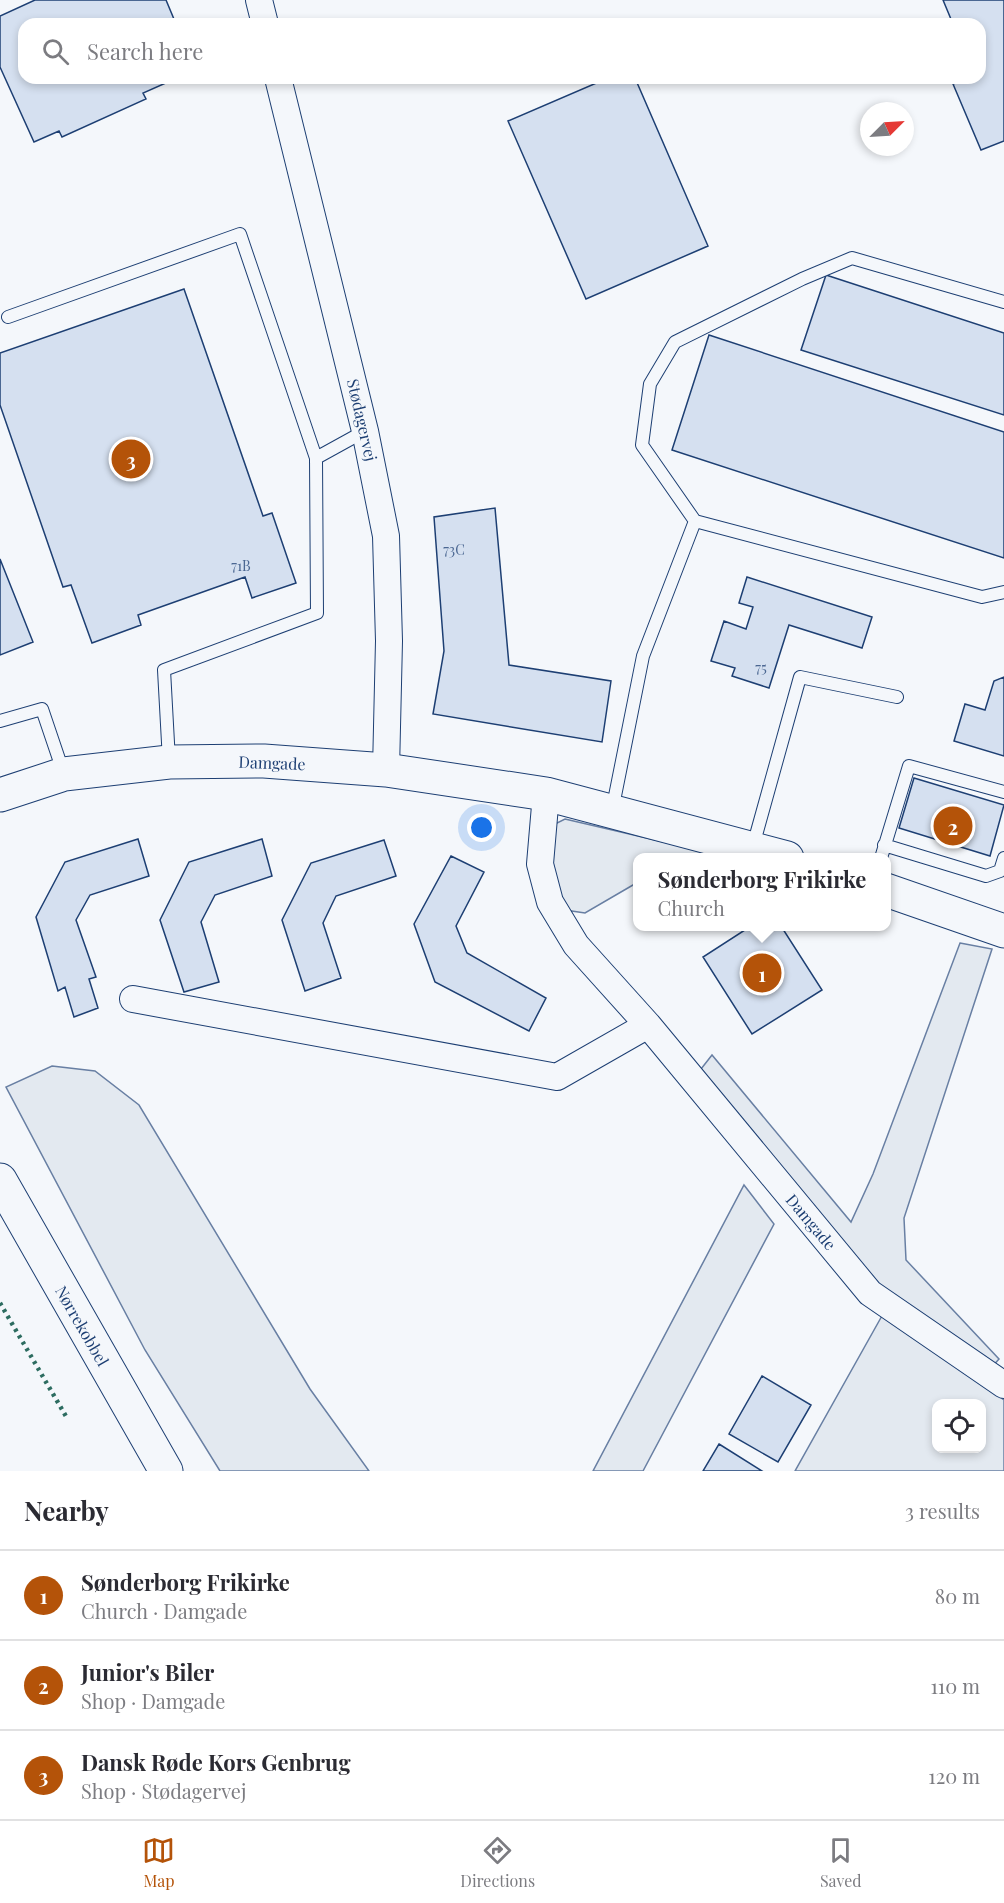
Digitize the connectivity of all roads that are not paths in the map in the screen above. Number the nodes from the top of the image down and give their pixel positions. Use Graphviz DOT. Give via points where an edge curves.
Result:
graph roads {
  1 [pos="259,0"];
  2 [pos="264,18"];
  3 [pos="279,84"];
  4 [pos="1004,302"];
  5 [pos="8,317"];
  6 [pos="365,431"];
  7 [pos="316,458"];
  8 [pos="694,521"];
  9 [pos="1004,592"];
  10 [pos="897,697"];
  11 [pos="0,721"];
  12 [pos="169,762"];
  13 [pos="386,770"];
  14 [pos="64,774"];
  15 [pos="1004,792"];
  16 [pos="546,794"];
  17 [pos="0,795"];
  18 [pos="612,812"];
  19 [pos="753,846"];
  20 [pos="883,851"];
  21 [pos="773,853"];
  22 [pos="1004,858"];
  23 [pos="891,892"];
  24 [pos="1004,931"];
  25 [pos="134,999"];
  26 [pos="648,1025"];
  27 [pos="3,1194"];
  28 [pos="1004,1385"];
  29 [pos="166,1471"];
  1 -- 2 [label="street"];
  3 -- 6 [label="street, Stødagervej"];
  4 -- 8 [label="lane" via="852,258 675,342 650,384 642,445"];
  5 -- 7 [label="lane" via="240,234"];
  6 -- 7 [label="lane"];
  6 -- 13 [label="street, Stødagervej" via="386,536"];
  7 -- 12 [label="lane" via="317,613 164,670"];
  8 -- 9 [label="lane" via="982,597"];
  8 -- 18 [label="lane" via="643,656"];
  10 -- 19 [label="lane" via="800,677"];
  11 -- 14 [label="lane" via="42,709"];
  12 -- 13 [label="street, Damgade" via="264,761"];
  12 -- 14 [label="street, Damgade"];
  13 -- 16 [label="street, Damgade"];
  14 -- 17 [label="street, Damgade"];
  15 -- 20 [label="lane" via="909,766"];
  16 -- 18 [label="street, Damgade"];
  16 -- 26 [label="street, Damgade" via="540,864 550,902 576,945"];
  18 -- 19 [label="street, Damgade"];
  19 -- 21 [label="street, Damgade"];
  20 -- 22 [label="lane" via="986,876 1000,871"];
  23 -- 24 [label="street"];
  25 -- 26 [label="street" via="557,1077"];
  26 -- 28 [label="street, Damgade" via="870,1293"];
  27 -- 29 [label="street, Nørrekobbel"];
}
